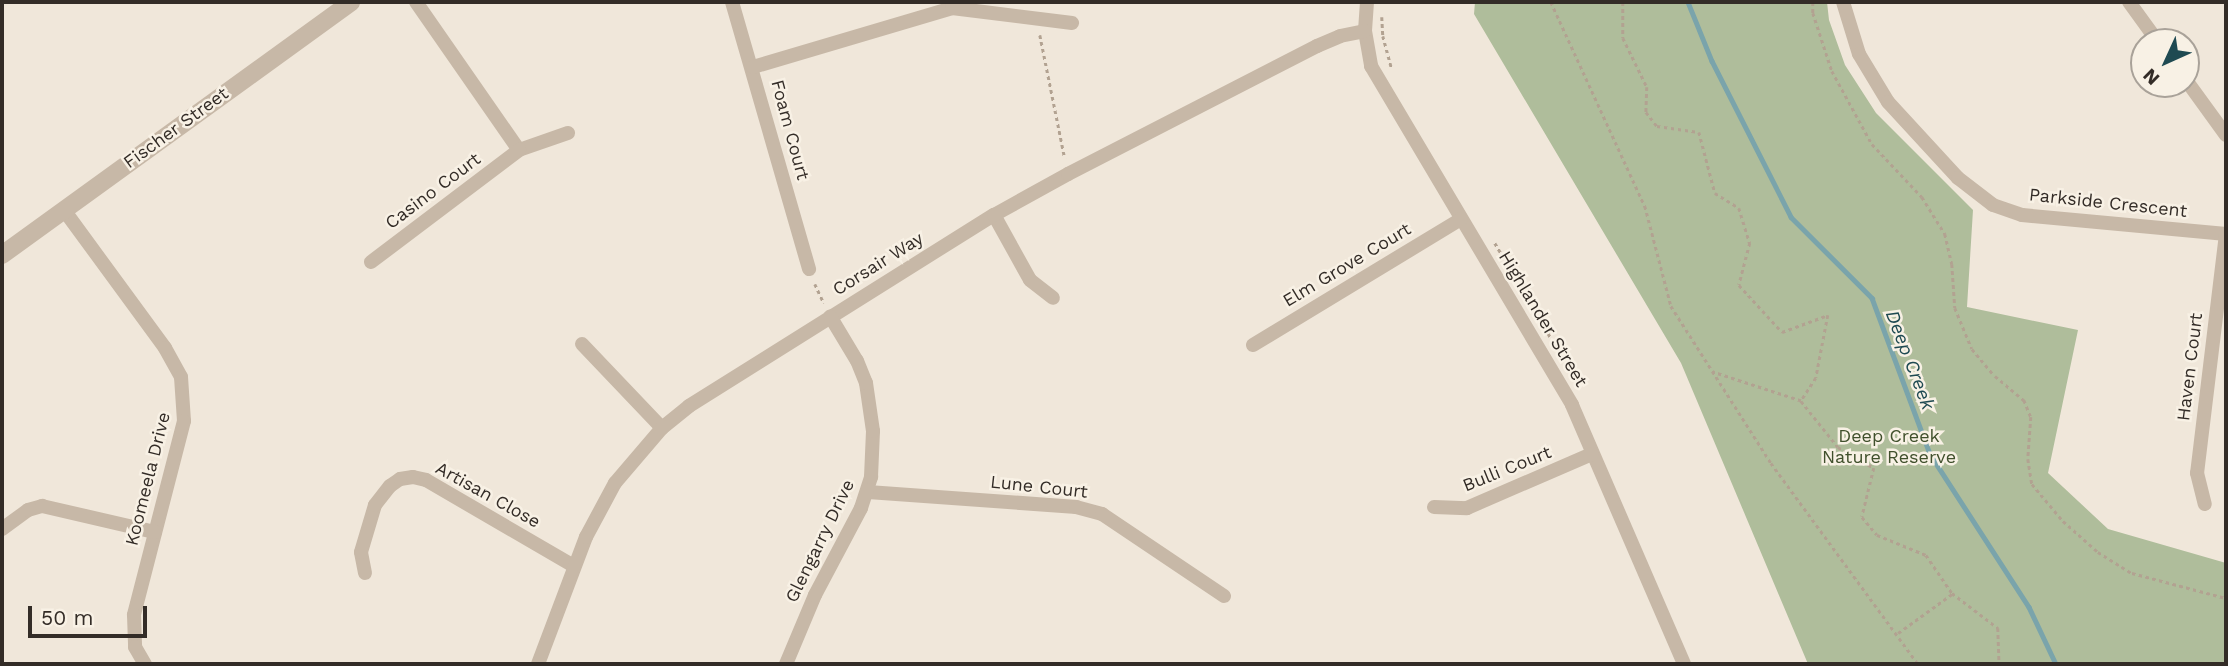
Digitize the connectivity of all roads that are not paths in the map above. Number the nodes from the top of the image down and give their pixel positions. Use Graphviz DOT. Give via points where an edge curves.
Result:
graph roads {
  1 [pos="351,2"];
  2 [pos="416,2"];
  3 [pos="732,2"];
  4 [pos="1367,2"];
  5 [pos="1843,2"];
  6 [pos="2129,2"];
  7 [pos="1072,23"];
  8 [pos="2148,28"];
  9 [pos="1365,31"];
  10 [pos="753,67"];
  11 [pos="2199,98"];
  12 [pos="568,133"];
  13 [pos="2226,135"];
  14 [pos="519,150"];
  15 [pos="64,209"];
  16 [pos="994,215"];
  17 [pos="1461,219"];
  18 [pos="2226,234"];
  19 [pos="2,255"];
  20 [pos="371,262"];
  21 [pos="809,269"];
  22 [pos="1053,298"];
  23 [pos="830,316"];
  24 [pos="582,344"];
  25 [pos="1253,345"];
  26 [pos="662,428"];
  27 [pos="1592,454"];
  28 [pos="868,492"];
  29 [pos="2205,504"];
  30 [pos="1434,507"];
  31 [pos="2,529"];
  32 [pos="155,532"];
  33 [pos="574,566"];
  34 [pos="365,573"];
  35 [pos="1224,596"];
  36 [pos="145,664"];
  37 [pos="538,664"];
  38 [pos="786,664"];
  39 [pos="1684,664"];
  1 -- 15 [label="street, Fischer Street"];
  2 -- 14 [label="street"];
  3 -- 10 [label="street, Foam Court"];
  4 -- 9 [label="street, Highlander Street"];
  5 -- 18 [label="street, Parkside Crescent" via="1858,54 1888,102 1958,178 1993,205 2022,215"];
  6 -- 8 [label="street"];
  7 -- 10 [label="street" via="952,8"];
  9 -- 16 [label="street, Corsair Way" via="1317,46"];
  9 -- 17 [label="street, Highlander Street" via="1371,66"];
  10 -- 21 [label="street, Foam Court"];
  11 -- 13 [label="street"];
  12 -- 14 [label="street, Casino Court"];
  14 -- 20 [label="street, Casino Court"];
  15 -- 19 [label="street, Fischer Street"];
  15 -- 32 [label="street, Koomeela Drive" via="181,377 184,421"];
  16 -- 22 [label="street" via="1030,280"];
  16 -- 23 [label="street, Corsair Way"];
  17 -- 25 [label="street, Elm Grove Court"];
  17 -- 27 [label="street, Highlander Street" via="1572,405"];
  18 -- 29 [label="street, Haven Court" via="2197,473"];
  23 -- 26 [label="street, Corsair Way"];
  23 -- 28 [label="street, Glengarry Drive" via="857,360 871,408 874,452"];
  24 -- 26 [label="street"];
  26 -- 33 [label="street, Corsair Way" via="615,483"];
  27 -- 30 [label="street, Bulli Court" via="1467,508"];
  27 -- 39 [label="street, Highlander Street"];
  28 -- 35 [label="street, Lune Court" via="1076,507 1102,514"];
  28 -- 38 [label="street, Glengarry Drive" via="815,595"];
  31 -- 32 [label="street" via="28,510 42,506"];
  32 -- 36 [label="street, Koomeela Drive" via="134,615 135,647"];
  33 -- 34 [label="street, Artisan Close" via="426,480 413,477 390,486 375,505 361,552"];
  33 -- 37 [label="street, Corsair Way"];
}
